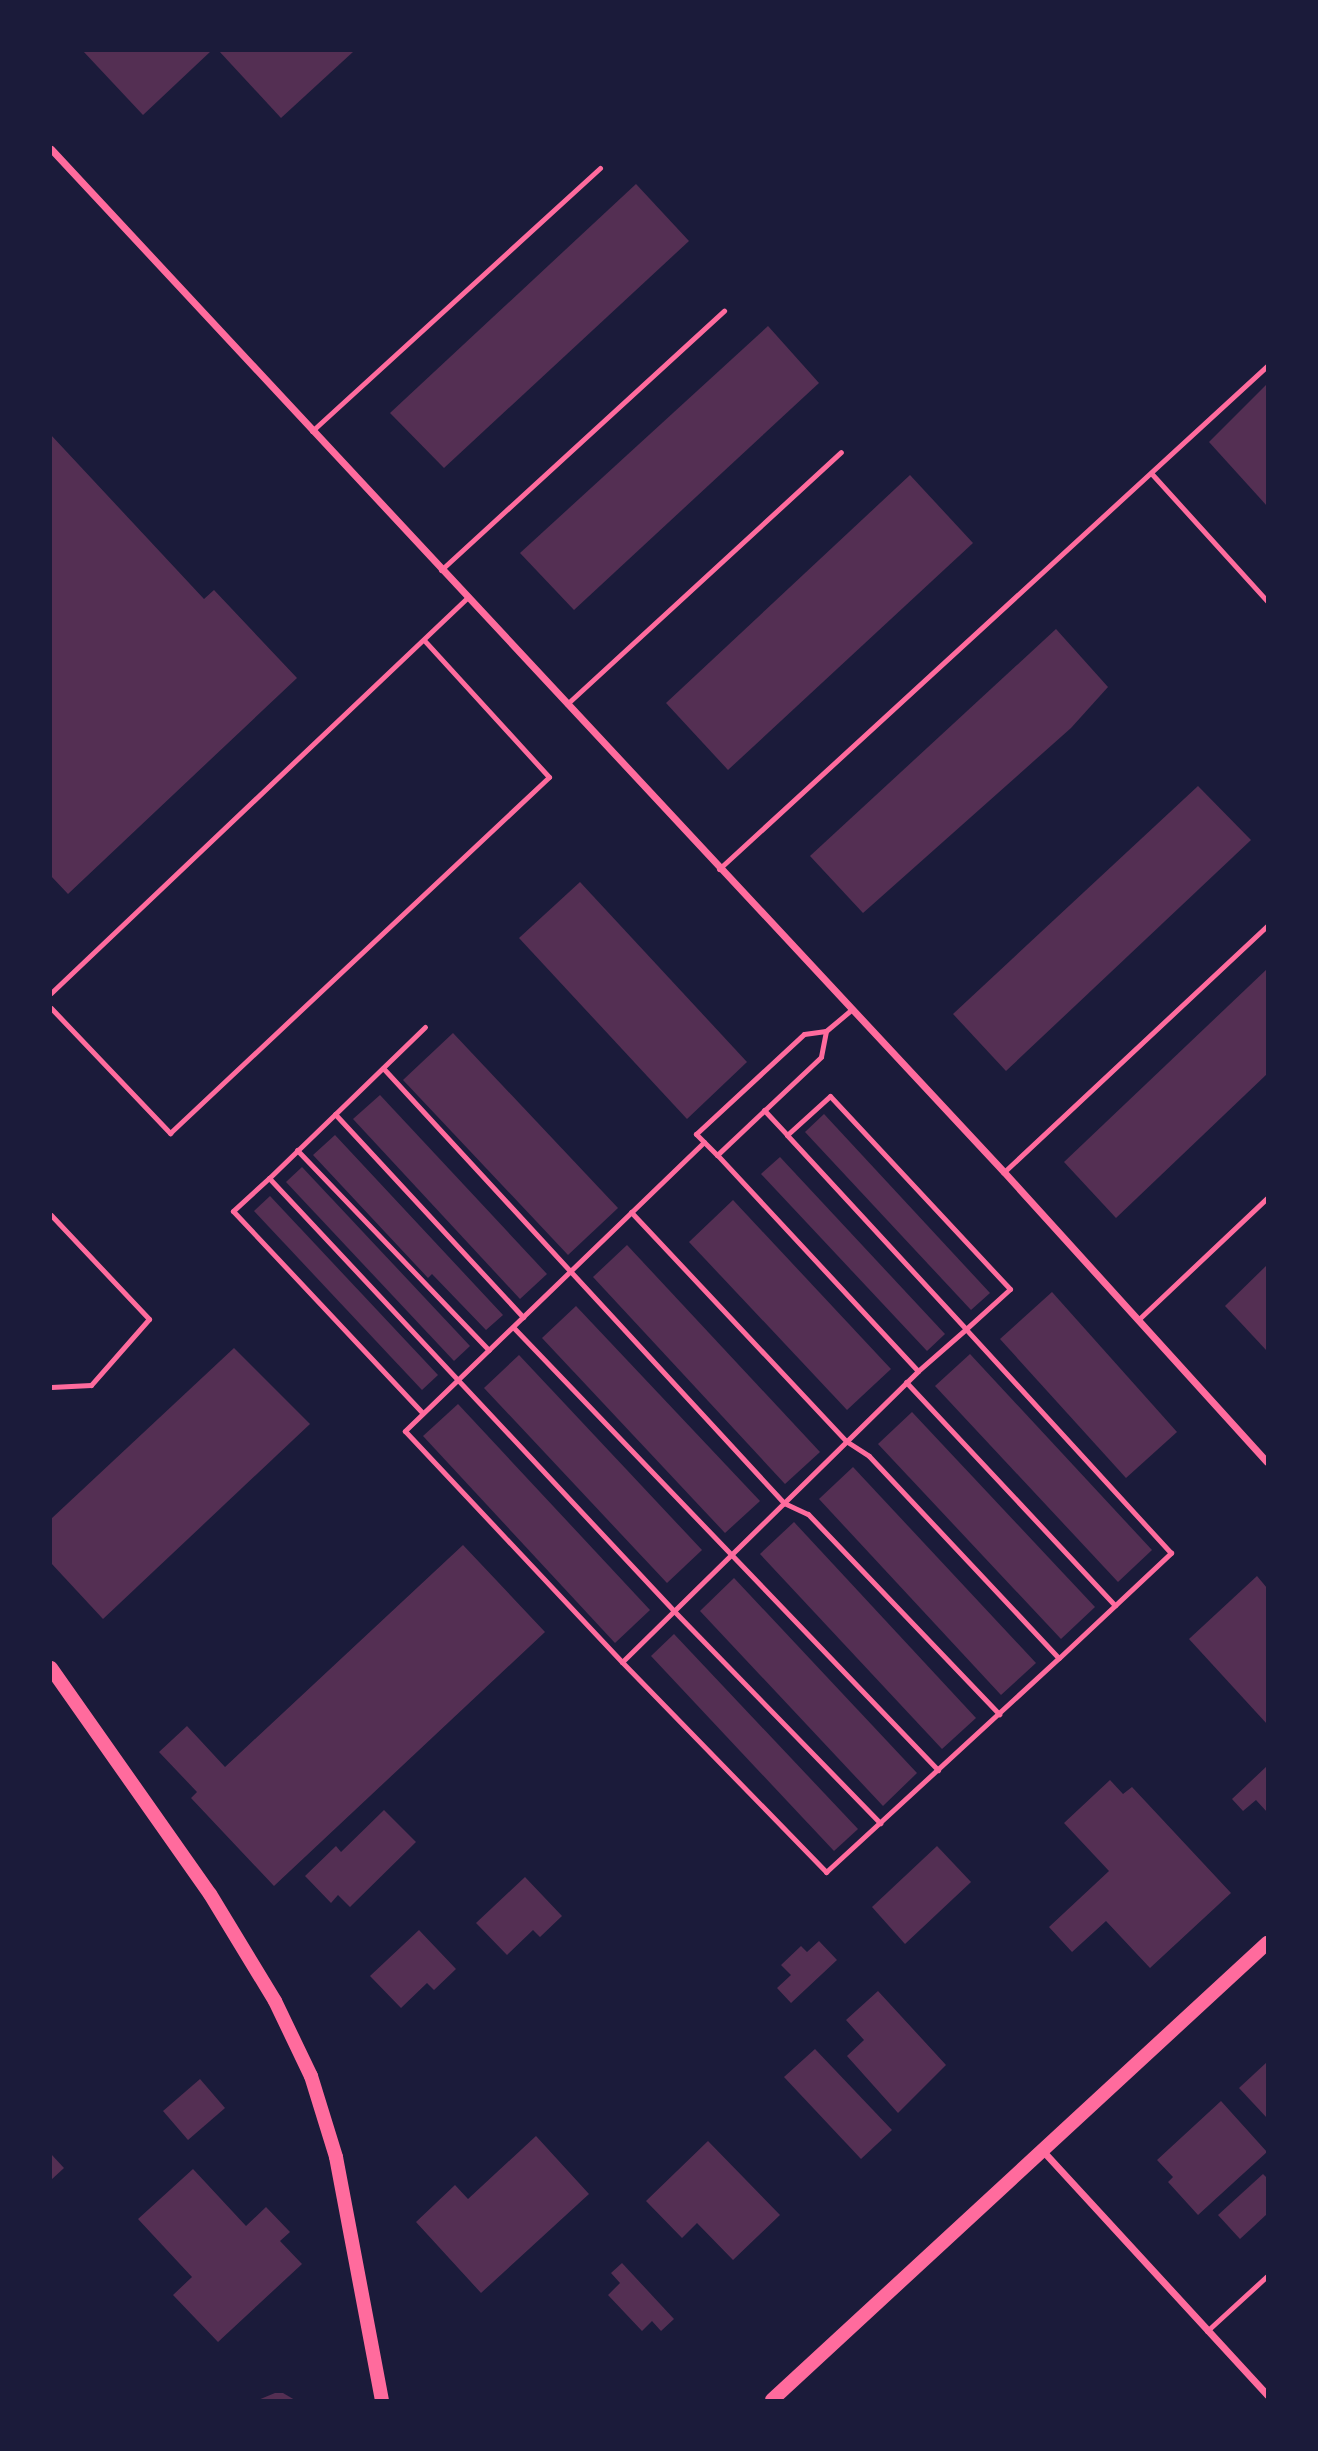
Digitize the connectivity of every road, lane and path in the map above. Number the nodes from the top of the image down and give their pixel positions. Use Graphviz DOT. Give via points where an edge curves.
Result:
graph roads {
  1 [pos="51,149"];
  2 [pos="600,168"];
  3 [pos="724,312"];
  4 [pos="1267,366"];
  5 [pos="312,431"];
  6 [pos="841,452"];
  7 [pos="1151,472"];
  8 [pos="441,570"];
  9 [pos="467,598"];
  10 [pos="1267,601"];
  11 [pos="424,640"];
  12 [pos="566,704"];
  13 [pos="719,869"];
  14 [pos="1267,926"];
  15 [pos="51,993"];
  16 [pos="51,1008"];
  17 [pos="851,1010"];
  18 [pos="425,1027"];
  19 [pos="826,1031"];
  20 [pos="383,1068"];
  21 [pos="764,1110"];
  22 [pos="335,1114"];
  23 [pos="787,1135"];
  24 [pos="704,1142"];
  25 [pos="297,1150"];
  26 [pos="717,1155"];
  27 [pos="1004,1172"];
  28 [pos="269,1178"];
  29 [pos="1267,1198"];
  30 [pos="631,1212"];
  31 [pos="51,1215"];
  32 [pos="570,1272"];
  33 [pos="523,1317"];
  34 [pos="1139,1319"];
  35 [pos="513,1326"];
  36 [pos="966,1329"];
  37 [pos="489,1349"];
  38 [pos="918,1371"];
  39 [pos="458,1380"];
  40 [pos="906,1382"];
  41 [pos="51,1387"];
  42 [pos="423,1413"];
  43 [pos="846,1441"];
  44 [pos="1267,1462"];
  45 [pos="784,1503"];
  46 [pos="734,1552"];
  47 [pos="1115,1605"];
  48 [pos="674,1611"];
  49 [pos="1059,1658"];
  50 [pos="622,1662"];
  51 [pos="51,1668"];
  52 [pos="999,1714"];
  53 [pos="938,1770"];
  54 [pos="880,1823"];
  55 [pos="1267,1943"];
  56 [pos="1042,2150"];
  57 [pos="1267,2276"];
  58 [pos="1207,2331"];
  59 [pos="1267,2395"];
  60 [pos="382,2400"];
  61 [pos="772,2400"];
  1 -- 5 [label="street"];
  2 -- 5 [label="lane"];
  3 -- 8 [label="lane"];
  4 -- 7 [label="lane"];
  5 -- 8 [label="street"];
  6 -- 12 [label="lane"];
  7 -- 10 [label="lane"];
  7 -- 13 [label="lane"];
  8 -- 9 [label="street"];
  9 -- 11 [label="lane"];
  9 -- 12 [label="street"];
  11 -- 15 [label="lane"];
  11 -- 16 [label="lane" via="549,777 170,1133"];
  12 -- 13 [label="street"];
  13 -- 17 [label="street"];
  14 -- 27 [label="lane"];
  17 -- 19 [label="lane"];
  17 -- 27 [label="street"];
  18 -- 20 [label="lane"];
  19 -- 21 [label="lane" via="821,1057"];
  19 -- 24 [label="lane" via="804,1034 696,1134"];
  20 -- 22 [label="lane"];
  20 -- 32 [label="lane"];
  21 -- 23 [label="lane"];
  21 -- 26 [label="lane"];
  22 -- 25 [label="lane"];
  22 -- 33 [label="lane"];
  23 -- 36 [label="lane"];
  23 -- 36 [label="lane" via="830,1096 1010,1289"];
  24 -- 26 [label="lane"];
  24 -- 30 [label="lane"];
  25 -- 28 [label="lane"];
  25 -- 37 [label="lane"];
  26 -- 38 [label="lane"];
  27 -- 34 [label="street"];
  28 -- 39 [label="lane"];
  28 -- 42 [label="lane" via="233,1210"];
  29 -- 34 [label="lane"];
  30 -- 32 [label="lane"];
  30 -- 43 [label="lane"];
  31 -- 41 [label="lane" via="149,1319 91,1385"];
  32 -- 33 [label="lane"];
  32 -- 45 [label="lane"];
  33 -- 35 [label="lane"];
  34 -- 44 [label="street"];
  35 -- 37 [label="lane"];
  35 -- 46 [label="lane" via="716,1541"];
  36 -- 38 [label="lane"];
  36 -- 47 [label="lane" via="1171,1553"];
  37 -- 39 [label="lane"];
  38 -- 40 [label="lane"];
  39 -- 42 [label="lane"];
  39 -- 48 [label="lane"];
  40 -- 43 [label="lane"];
  40 -- 47 [label="lane"];
  42 -- 50 [label="lane" via="405,1431"];
  43 -- 45 [label="lane"];
  43 -- 49 [label="lane" via="869,1456"];
  45 -- 46 [label="lane"];
  45 -- 52 [label="lane" via="808,1514"];
  46 -- 48 [label="lane"];
  46 -- 53 [label="lane"];
  47 -- 49 [label="lane"];
  48 -- 50 [label="lane"];
  48 -- 54 [label="lane"];
  49 -- 52 [label="lane"];
  50 -- 54 [label="lane" via="826,1872"];
  51 -- 60 [label="main road" via="210,1894 275,2001 311,2076 336,2157"];
  52 -- 53 [label="lane"];
  53 -- 54 [label="lane"];
  55 -- 56 [label="main road"];
  56 -- 58 [label="street"];
  56 -- 61 [label="main road"];
  57 -- 58 [label="lane"];
  58 -- 59 [label="street"];
}
